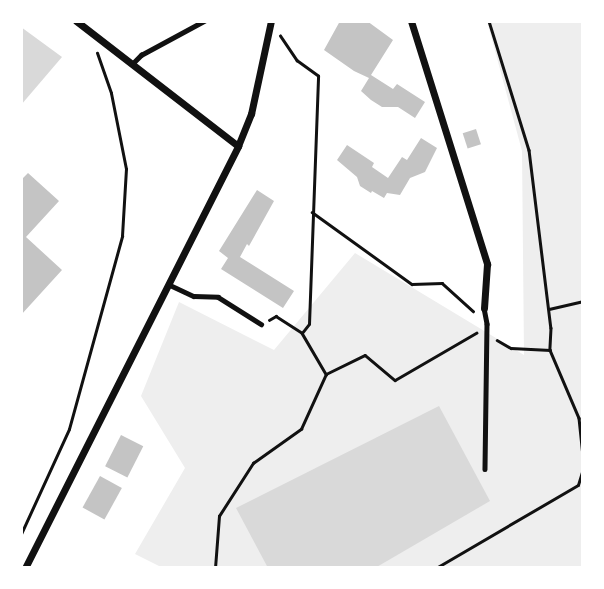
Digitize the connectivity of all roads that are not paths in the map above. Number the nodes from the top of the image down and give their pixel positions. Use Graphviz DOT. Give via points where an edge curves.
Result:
graph roads {
  1 [pos="76,21"];
  2 [pos="204,21"];
  3 [pos="271,21"];
  4 [pos="411,21"];
  5 [pos="132,64"];
  6 [pos="238,146"];
  7 [pos="170,285"];
  8 [pos="484,308"];
  9 [pos="261,324"];
  10 [pos="485,468"];
  11 [pos="26,568"];
  1 -- 5 [label="street"];
  2 -- 5 [label="lane"];
  3 -- 6 [label="street" via="251,114"];
  4 -- 8 [label="street" via="487,264"];
  5 -- 6 [label="street"];
  6 -- 7 [label="street"];
  7 -- 9 [label="lane" via="194,296 218,297"];
  7 -- 11 [label="street"];
  8 -- 10 [label="lane"];
}
